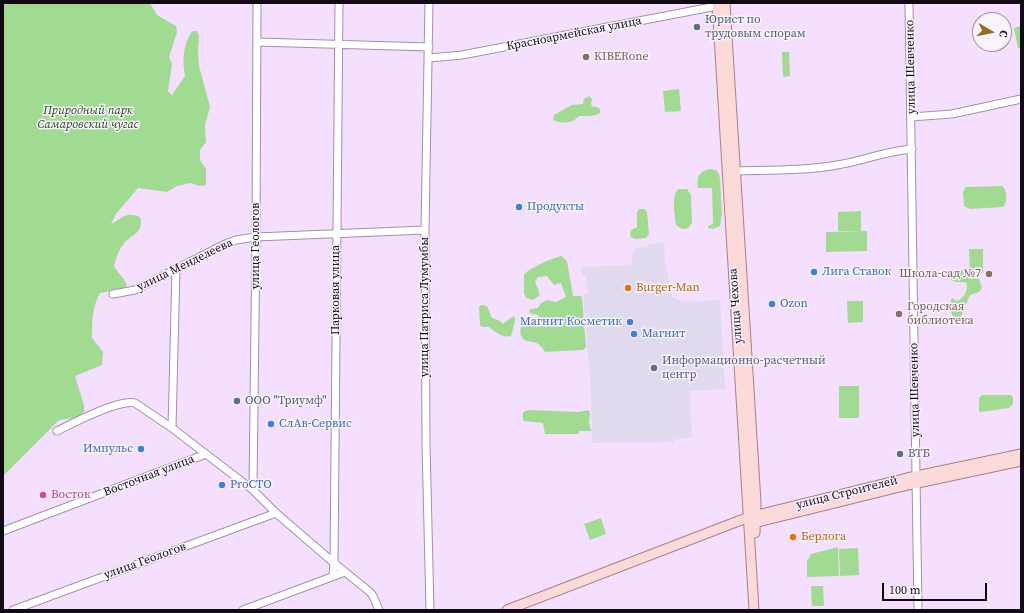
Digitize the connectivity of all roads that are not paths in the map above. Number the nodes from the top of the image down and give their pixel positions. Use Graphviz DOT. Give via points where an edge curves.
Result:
graph roads {
  1 [pos="257,3"];
  2 [pos="338,3"];
  3 [pos="429,3"];
  4 [pos="909,3"];
  5 [pos="723,4"];
  6 [pos="257,42"];
  7 [pos="338,45"];
  8 [pos="429,47"];
  9 [pos="429,58"];
  10 [pos="1021,99"];
  11 [pos="912,117"];
  12 [pos="912,149"];
  13 [pos="732,172"];
  14 [pos="425,230"];
  15 [pos="336,235"];
  16 [pos="256,238"];
  17 [pos="176,270"];
  18 [pos="113,294"];
  19 [pos="172,428"];
  20 [pos="57,432"];
  21 [pos="206,454"];
  22 [pos="1021,454"];
  23 [pos="1021,462"];
  24 [pos="916,479"];
  25 [pos="253,490"];
  26 [pos="276,513"];
  27 [pos="753,520"];
  28 [pos="3,531"];
  29 [pos="334,563"];
  30 [pos="345,572"];
  31 [pos="333,576"];
  32 [pos="13,610"];
  33 [pos="243,610"];
  34 [pos="379,610"];
  35 [pos="430,610"];
  36 [pos="507,610"];
  37 [pos="754,610"];
  38 [pos="758,610"];
  39 [pos="918,610"];
  1 -- 6 [label="street, улица Геологов"];
  2 -- 7 [label="street, Парковая улица"];
  3 -- 8 [label="street, улица Патриса Лумумбы"];
  4 -- 11 [label="street, улица Шевченко"];
  5 -- 9 [label="street, Красноармейская улица" via="470,54"];
  5 -- 13 [label="main road, улица Чехова"];
  6 -- 7 [label="street"];
  6 -- 16 [label="street, улица Геологов"];
  7 -- 8 [label="street"];
  7 -- 15 [label="street, Парковая улица"];
  8 -- 9 [label="street, улица Патриса Лумумбы"];
  9 -- 14 [label="street, улица Патриса Лумумбы"];
  10 -- 11 [label="street" via="952,114"];
  11 -- 12 [label="street, улица Шевченко"];
  12 -- 13 [label="street" via="892,151 855,162 828,166"];
  12 -- 24 [label="street, улица Шевченко"];
  13 -- 27 [label="main road, улица Чехова"];
  14 -- 15 [label="street, улица Менделеева"];
  14 -- 35 [label="street, улица Патриса Лумумбы"];
  15 -- 16 [label="street, улица Менделеева"];
  15 -- 29 [label="street, Парковая улица"];
  16 -- 17 [label="street, улица Менделеева" via="236,240 222,245"];
  16 -- 25 [label="street, улица Геологов"];
  17 -- 18 [label="street, улица Менделеева" via="135,290"];
  17 -- 19 [label="street"];
  19 -- 20 [label="street" via="131,402 99,412"];
  19 -- 21 [label="street"];
  21 -- 25 [label="street"];
  21 -- 28 [label="street, Восточная улица"];
  22 -- 24 [label="main road, улица Строителей"];
  23 -- 24 [label="main road, улица Строителей"];
  24 -- 27 [label="main road, улица Строителей"];
  24 -- 39 [label="street, улица Шевченко"];
  25 -- 26 [label="street"];
  26 -- 29 [label="street"];
  26 -- 32 [label="street, улица Геологов"];
  27 -- 36 [label="main road, улица Строителей" via="676,546"];
  27 -- 37 [label="main road, улица Чехова"];
  27 -- 38 [label="main road, улица Чехова"];
  29 -- 30 [label="street"];
  29 -- 31 [label="street, Парковая улица"];
  30 -- 31 [label="street"];
  30 -- 34 [label="street" via="370,592"];
  31 -- 33 [label="street"];
}
